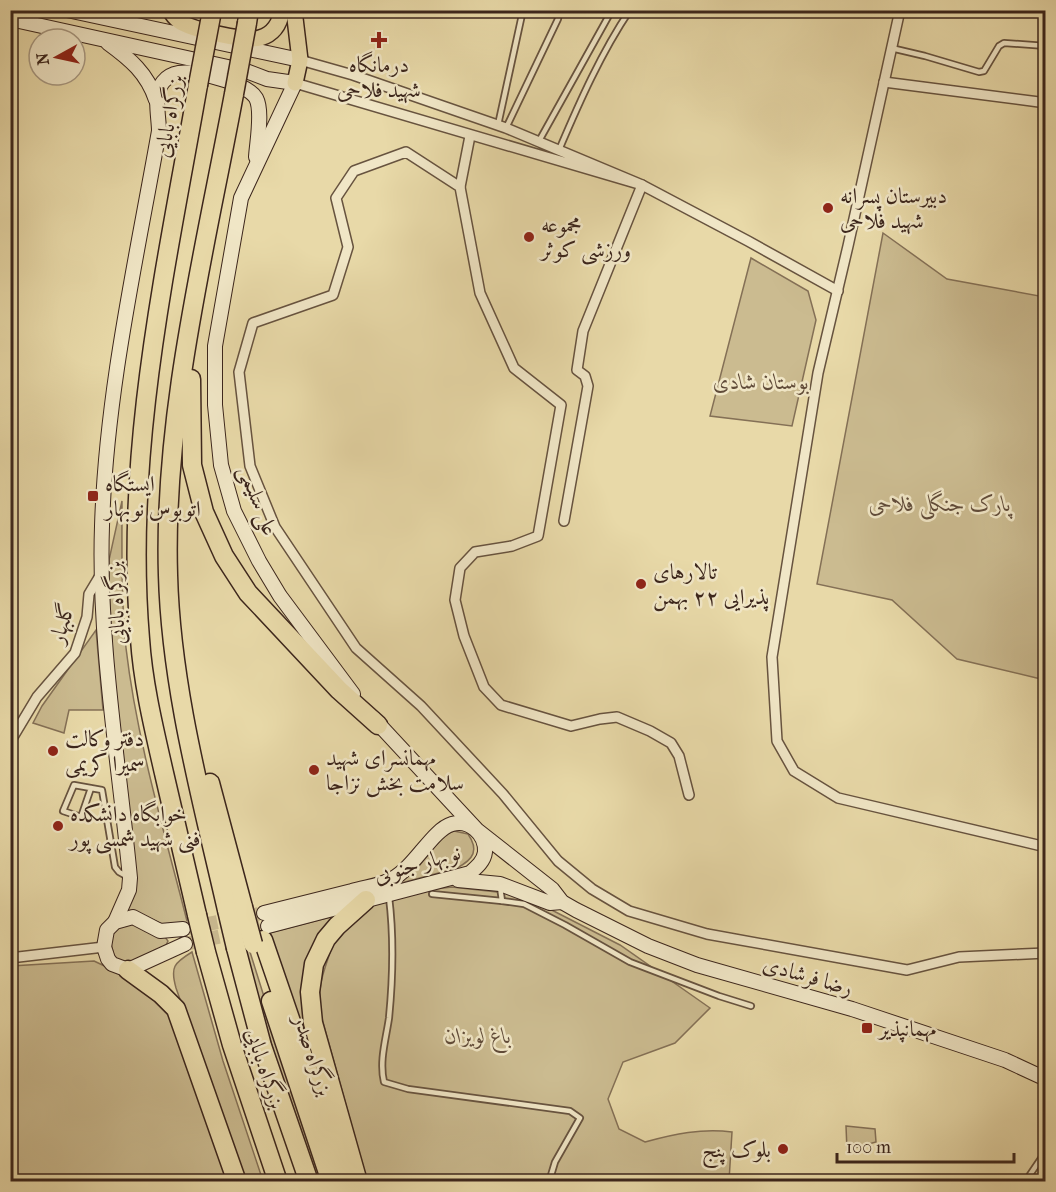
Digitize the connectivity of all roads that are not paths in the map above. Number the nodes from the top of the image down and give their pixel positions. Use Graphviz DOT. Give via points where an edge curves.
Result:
graph roads {
  1 [pos="67,10"];
  2 [pos="113,10"];
  3 [pos="170,10"];
  4 [pos="282,10"];
  5 [pos="294,10"];
  6 [pos="523,10"];
  7 [pos="560,10"];
  8 [pos="612,10"];
  9 [pos="630,10"];
  10 [pos="900,10"];
  11 [pos="211,13"];
  12 [pos="83,14"];
  13 [pos="248,17"];
  14 [pos="10,19"];
  15 [pos="104,40"];
  16 [pos="1046,46"];
  17 [pos="891,48"];
  18 [pos="300,60"];
  19 [pos="884,82"];
  20 [pos="295,83"];
  21 [pos="158,104"];
  22 [pos="1046,105"];
  23 [pos="502,126"];
  24 [pos="470,136"];
  25 [pos="539,141"];
  26 [pos="560,150"];
  27 [pos="256,164"];
  28 [pos="642,185"];
  29 [pos="460,187"];
  30 [pos="838,291"];
  31 [pos="191,324"];
  32 [pos="564,521"];
  33 [pos="102,572"];
  34 [pos="182,696"];
  35 [pos="378,725"];
  36 [pos="10,742"];
  37 [pos="92,788"];
  38 [pos="689,795"];
  39 [pos="477,830"];
  40 [pos="1046,847"];
  41 [pos="130,878"];
  42 [pos="453,879"];
  43 [pos="500,885"];
  44 [pos="389,894"];
  45 [pos="432,894"];
  46 [pos="366,900"];
  47 [pos="502,901"];
  48 [pos="562,902"];
  49 [pos="115,922"];
  50 [pos="251,924"];
  51 [pos="183,929"];
  52 [pos="185,944"];
  53 [pos="104,947"];
  54 [pos="1046,953"];
  55 [pos="10,958"];
  56 [pos="128,970"];
  57 [pos="752,1006"];
  58 [pos="1046,1079"];
  59 [pos="219,1130"];
  60 [pos="1046,1151"];
  61 [pos="237,1182"];
  62 [pos="243,1182"];
  63 [pos="278,1182"];
  64 [pos="309,1182"];
  65 [pos="331,1182"];
  66 [pos="346,1182"];
  67 [pos="358,1182"];
  68 [pos="549,1182"];
  69 [pos="1025,1182"];
  1 -- 12 [label="main road"];
  2 -- 12 [label="main road"];
  3 -- 4 [label="main road" via="188,25 222,36 258,39 276,28"];
  5 -- 18 [label="main road, علی سلیمی"];
  6 -- 23 [label="lane"];
  7 -- 23 [label="lane"];
  8 -- 25 [label="lane"];
  9 -- 26 [label="lane"];
  10 -- 17 [label="street"];
  11 -- 63 [label="highway, بزرگراه بابایی, bridge" via="143,416 137,494 140,640 150,709 206,952"];
  12 -- 18 [label="main road"];
  13 -- 31 [label="highway, بزرگراه بابایی, bridge"];
  14 -- 15 [label="main road"];
  15 -- 20 [label="main road"];
  15 -- 21 [label="main road" via="133,62 151,84"];
  16 -- 17 [label="lane" via="1004,43 984,71 979,72"];
  17 -- 19 [label="street"];
  18 -- 20 [label="main road, علی سلیمی"];
  18 -- 23 [label="street"];
  19 -- 22 [label="street"];
  19 -- 30 [label="street"];
  20 -- 24 [label="street"];
  20 -- 27 [label="main road, علی سلیمی"];
  21 -- 27 [label="main road" via="162,83 180,73 209,76 248,88 259,106"];
  21 -- 33 [label="main road" via="159,131 107,449"];
  23 -- 25 [label="street"];
  24 -- 28 [label="street"];
  24 -- 29 [label="street"];
  25 -- 26 [label="street"];
  26 -- 28 [label="street"];
  27 -- 35 [label="main road, علی سلیمی" via="241,198 215,346 221,465 234,511 258,561 318,650"];
  28 -- 30 [label="street"];
  28 -- 32 [label="street" via="583,331 576,370 585,376 588,386"];
  29 -- 38 [label="street" via="480,293 509,358 514,368 561,405 538,536 512,546 475,552 460,568 455,600 464,636 484,687 501,705 571,726 617,717 650,731 671,743 679,756"];
  29 -- 54 [label="street" via="406,152 354,171 336,198 348,247 333,295 253,323 239,372 250,466 275,527 356,648 465,752 558,861 592,889 629,911 707,934 908,970 959,957"];
  30 -- 40 [label="street" via="818,374 772,657 777,741 794,771 838,798"];
  31 -- 34 [label="highway, بزرگراه بابایی" via="168,494 172,639"];
  31 -- 35 [label="highway" via="192,465 204,512 224,556 248,593 339,690"];
  33 -- 36 [label="street, گلبهار" via="88,594 87,617 75,652 37,698"];
  33 -- 41 [label="main road"];
  34 -- 50 [label="highway, بزرگراه بابایی"];
  34 -- 50 [label="highway, بزرگراه بابایی" via="195,768"];
  35 -- 39 [label="main road, علی سلیمی"];
  37 -- 37 [label="lane" via="74,785 63,811 81,818"];
  37 -- 41 [label="lane" via="102,790 115,867"];
  39 -- 42 [label="main road, نوبهار جنوبی" via="484,840 485,853 480,865"];
  39 -- 48 [label="main road, علی سلیمی" via="552,889"];
  39 -- 50 [label="main road, نوبهار جنوبی" via="464,823 451,824 392,879"];
  41 -- 49 [label="main road"];
  42 -- 43 [label="main road"];
  42 -- 44 [label="main road, نوبهار جنوبی"];
  43 -- 47 [label="lane"];
  43 -- 48 [label="main road" via="550,903"];
  44 -- 46 [label="main road, نوبهار جنوبی"];
  44 -- 68 [label="lane" via="394,947 382,1065 384,1082 408,1089 570,1111 580,1118 555,1162"];
  45 -- 47 [label="lane"];
  46 -- 50 [label="main road, نوبهار جنوبی"];
  46 -- 67 [label="highway" via="326,939 314,964 310,992 313,1023"];
  47 -- 57 [label="lane" via="524,904 630,963"];
  48 -- 58 [label="main road, رضا فرشادی" via="648,946 697,965 852,1009 1005,1060"];
  49 -- 51 [label="main road" via="133,917 160,931"];
  49 -- 53 [label="main road" via="107,930"];
  50 -- 64 [label="highway, بزرگراه بابایی" via="262,1046"];
  50 -- 65 [label="highway, بزرگراه صدر"];
  50 -- 66 [label="highway"];
  52 -- 56 [label="main road"];
  53 -- 55 [label="street"];
  53 -- 56 [label="main road" via="112,964"];
  56 -- 59 [label="highway" via="176,1009"];
  59 -- 61 [label="highway"];
  59 -- 62 [label="highway"];
  60 -- 69 [label="lane"];
}
